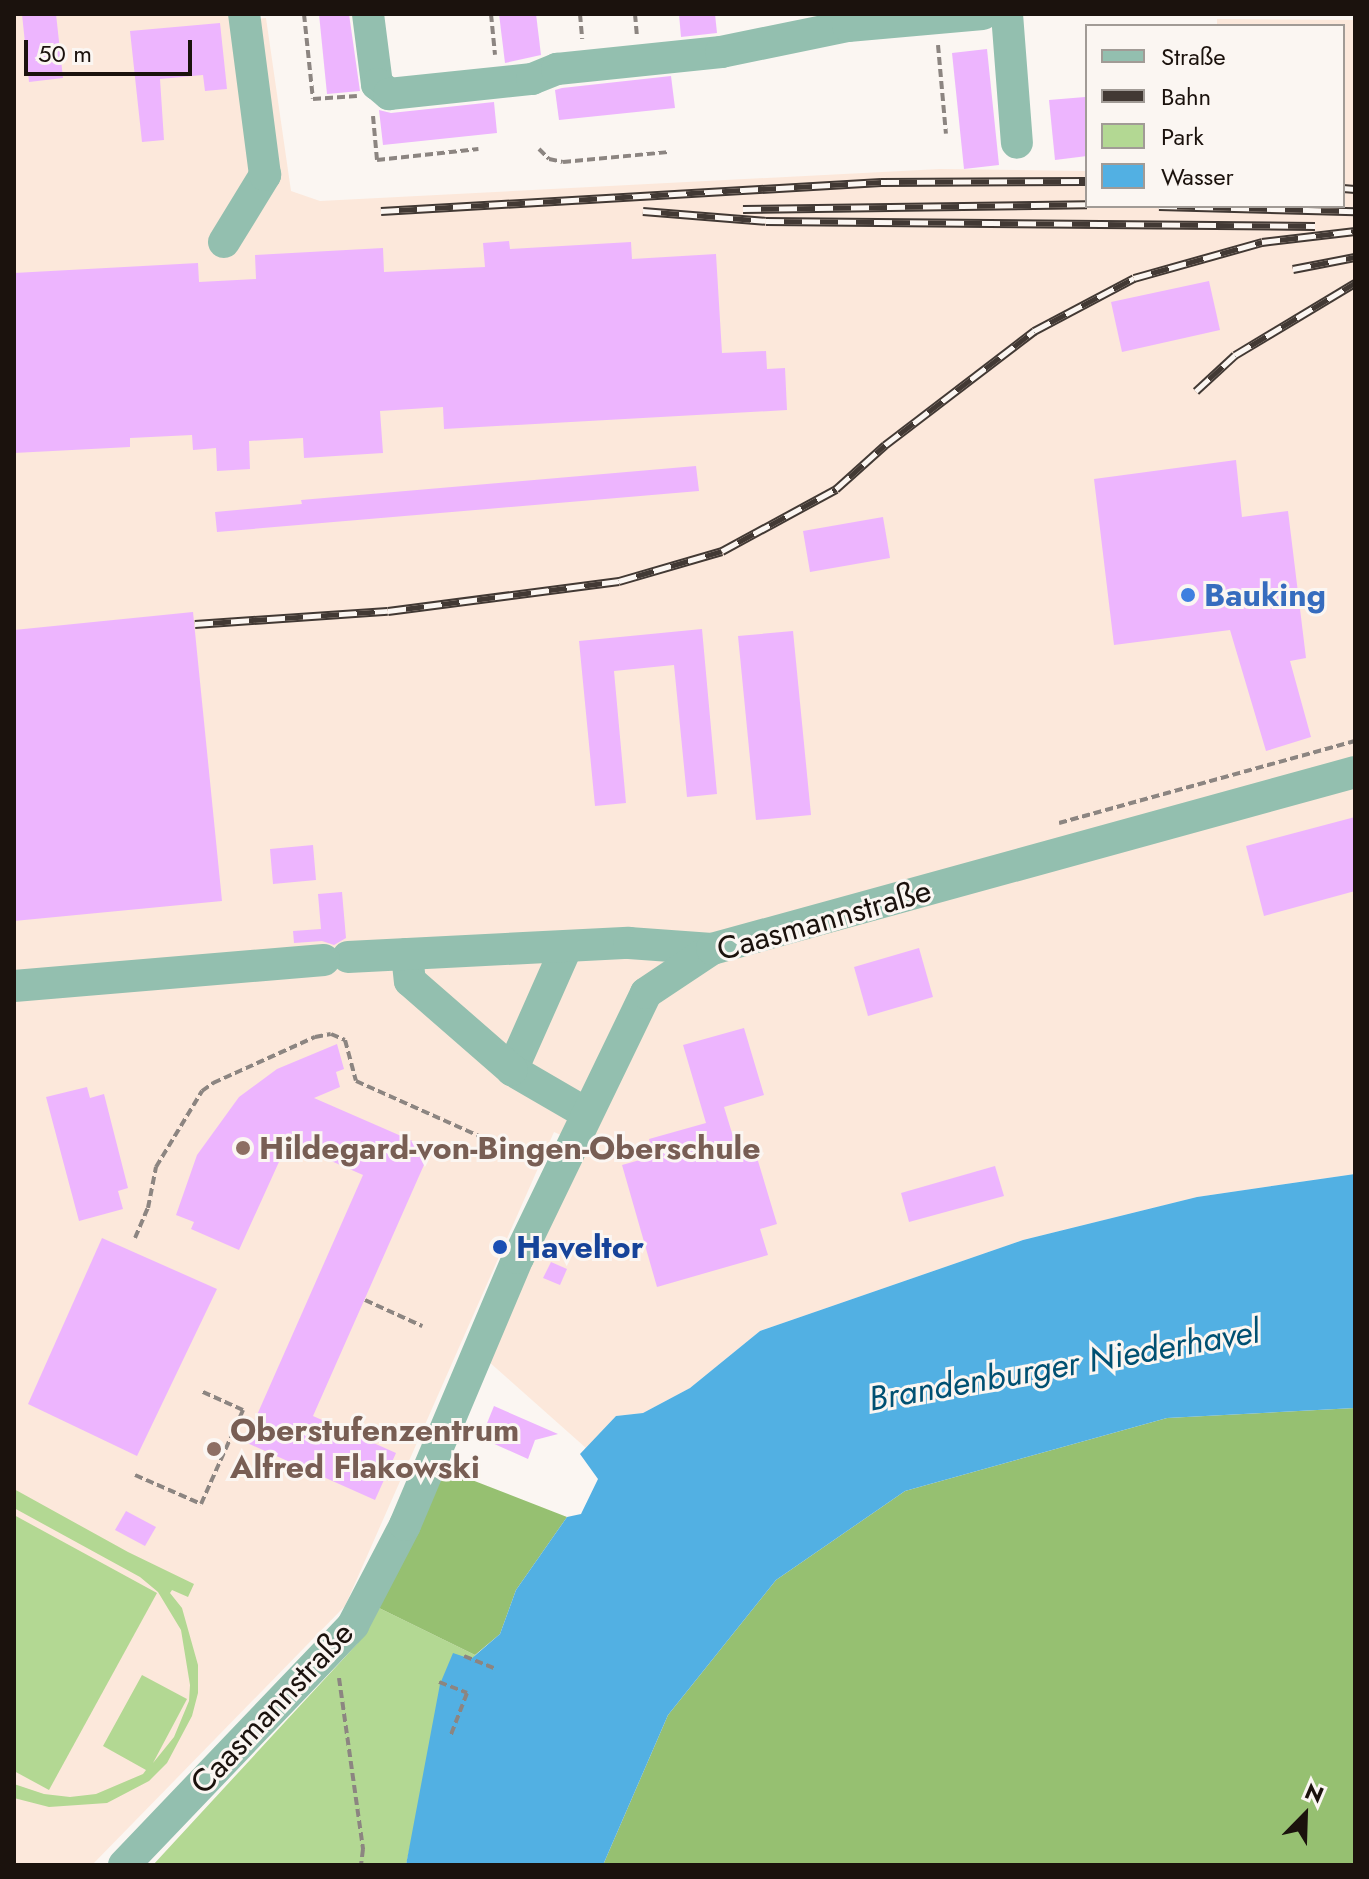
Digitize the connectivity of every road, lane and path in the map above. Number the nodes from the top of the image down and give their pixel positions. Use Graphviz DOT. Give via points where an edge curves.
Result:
graph roads {
  1 [pos="244,14"];
  2 [pos="304,14"];
  3 [pos="368,14"];
  4 [pos="491,14"];
  5 [pos="982,14"];
  6 [pos="1007,14"];
  7 [pos="935,18"];
  8 [pos="502,35"];
  9 [pos="493,36"];
  10 [pos="497,82"];
  11 [pos="378,91"];
  12 [pos="946,134"];
  13 [pos="1017,143"];
  14 [pos="478,149"];
  15 [pos="539,149"];
  16 [pos="668,152"];
  17 [pos="224,242"];
  18 [pos="1355,772"];
  19 [pos="567,946"];
  20 [pos="712,949"];
  21 [pos="407,954"];
  22 [pos="14,986"];
  23 [pos="512,1070"];
  24 [pos="586,1113"];
  25 [pos="545,1166"];
  26 [pos="135,1238"];
  27 [pos="365,1300"];
  28 [pos="422,1326"];
  29 [pos="201,1391"];
  30 [pos="135,1475"];
  31 [pos="464,1656"];
  32 [pos="496,1669"];
  33 [pos="439,1682"];
  34 [pos="342,1692"];
  35 [pos="450,1737"];
  36 [pos="124,1865"];
  37 [pos="361,1865"];
  1 -- 17 [label="street" via="265,175"];
  2 -- 11 [label="path" via="313,99"];
  3 -- 11 [label="street"];
  4 -- 9 [label="path"];
  5 -- 7 [label="street"];
  6 -- 13 [label="street"];
  7 -- 10 [label="street" via="848,26 721,52 557,69 532,79"];
  7 -- 12 [label="path"];
  8 -- 9 [label="path"];
  9 -- 10 [label="path"];
  10 -- 11 [label="street"];
  11 -- 14 [label="path" via="372,105 377,160"];
  15 -- 16 [label="path" via="549,159 563,162"];
  18 -- 20 [label="street, Caasmannstraße"];
  19 -- 20 [label="street" via="629,943"];
  19 -- 21 [label="street"];
  19 -- 23 [label="street"];
  20 -- 24 [label="street, Caasmannstraße" via="646,993"];
  21 -- 22 [label="street"];
  21 -- 23 [label="street" via="410,981"];
  23 -- 24 [label="street"];
  24 -- 36 [label="street, Caasmannstraße" via="477,1350 405,1525 353,1625"];
  25 -- 26 [label="path" via="356,1081 345,1040 331,1034 277,1052 202,1091 156,1167"];
  27 -- 28 [label="path"];
  29 -- 30 [label="path" via="243,1410 201,1504"];
  31 -- 32 [label="path"];
  33 -- 35 [label="path" via="467,1693"];
  34 -- 37 [label="path"];
}
